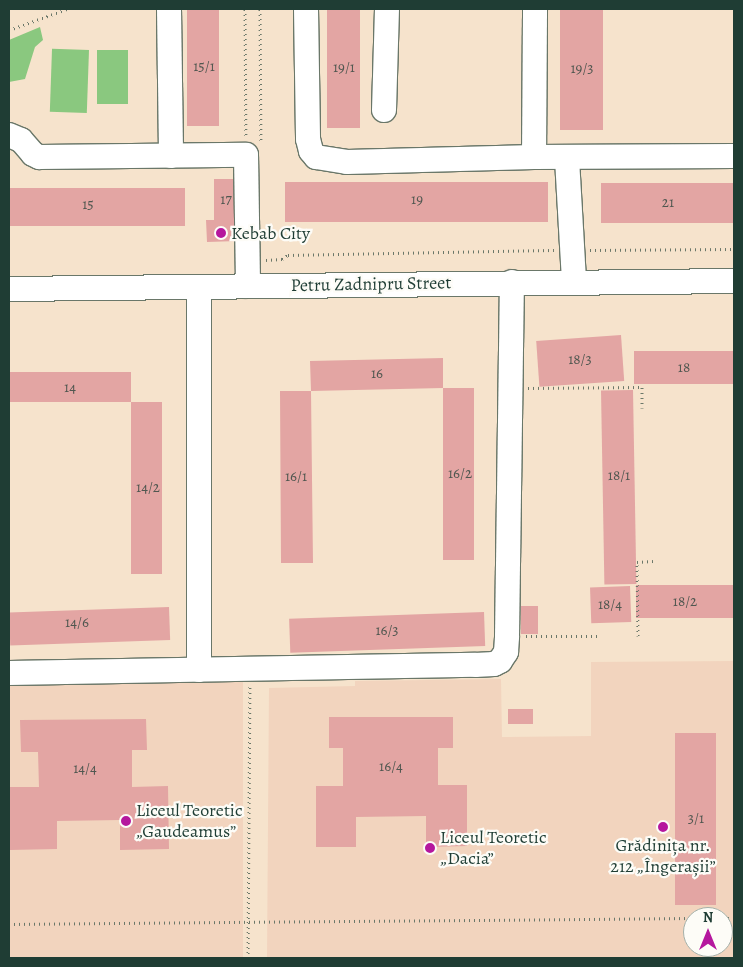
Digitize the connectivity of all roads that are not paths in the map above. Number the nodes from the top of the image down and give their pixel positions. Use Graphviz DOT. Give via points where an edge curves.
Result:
graph roads {
  1 [pos="169,9"];
  2 [pos="306,9"];
  3 [pos="387,9"];
  4 [pos="535,9"];
  5 [pos="384,110"];
  6 [pos="9,135"];
  7 [pos="171,156"];
  8 [pos="734,156"];
  9 [pos="534,157"];
  10 [pos="567,159"];
  11 [pos="734,281"];
  12 [pos="512,282"];
  13 [pos="574,282"];
  14 [pos="248,286"];
  15 [pos="199,287"];
  16 [pos="9,289"];
  17 [pos="199,670"];
  18 [pos="9,673"];
  1 -- 7 [label="street"];
  2 -- 9 [label="street" via="308,140 316,157 347,162"];
  3 -- 5 [label="street"];
  4 -- 9 [label="street"];
  6 -- 7 [label="street" via="21,140 32,154 39,157"];
  7 -- 14 [label="street" via="254,152"];
  8 -- 10 [label="street"];
  9 -- 10 [label="street"];
  10 -- 13 [label="street"];
  11 -- 13 [label="street, Petru Zadnipru Street"];
  12 -- 13 [label="street, Petru Zadnipru Street"];
  12 -- 14 [label="street, Petru Zadnipru Street"];
  12 -- 17 [label="street" via="505,656 494,664"];
  14 -- 15 [label="street, Petru Zadnipru Street"];
  15 -- 16 [label="street, Petru Zadnipru Street"];
  15 -- 17 [label="street"];
  17 -- 18 [label="street"];
}
